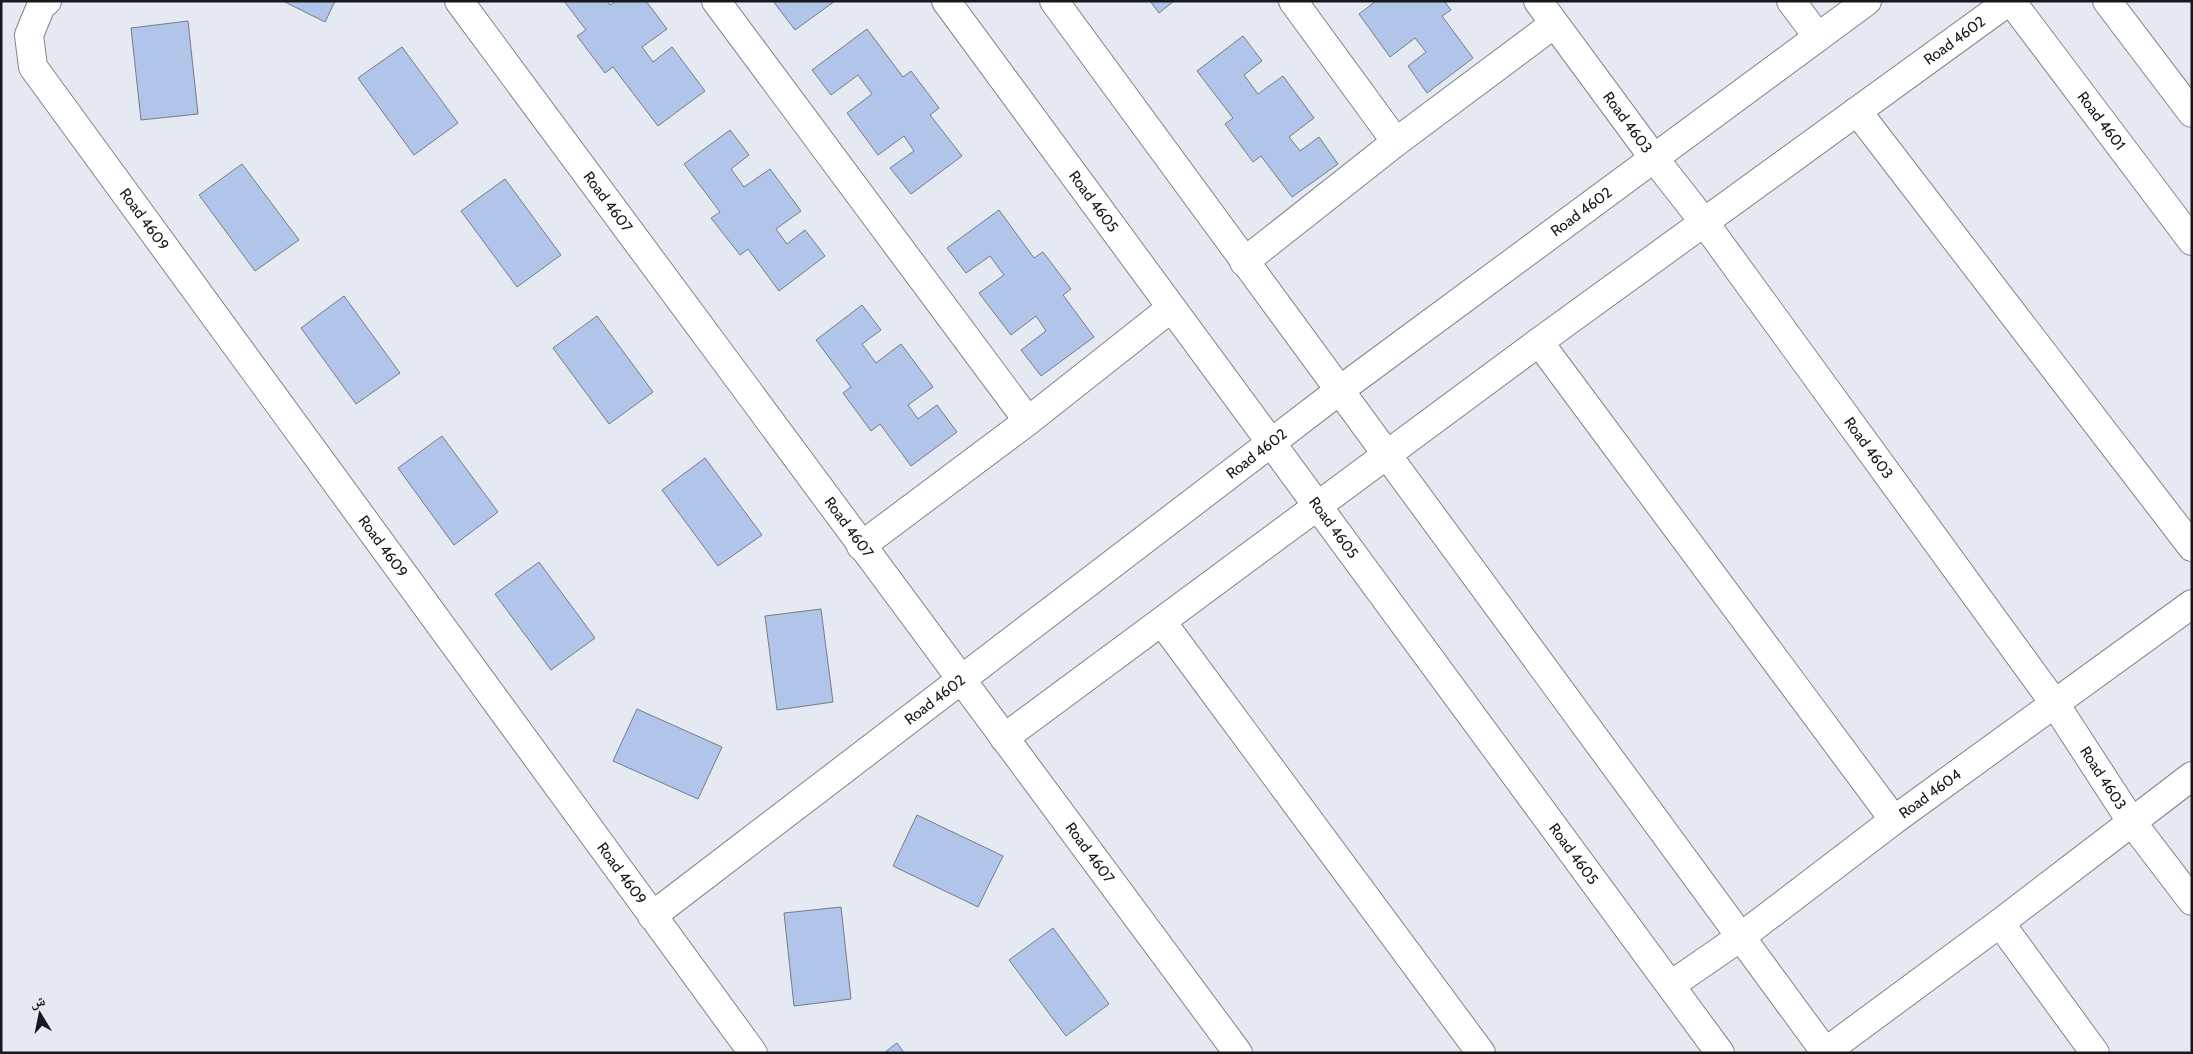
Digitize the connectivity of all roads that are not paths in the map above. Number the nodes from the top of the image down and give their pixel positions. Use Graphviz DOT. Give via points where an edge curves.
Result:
graph roads {
  1 [pos="47,1"];
  2 [pos="459,1"];
  3 [pos="716,1"];
  4 [pos="946,1"];
  5 [pos="1054,1"];
  6 [pos="1292,1"];
  7 [pos="1538,1"];
  8 [pos="1791,1"];
  9 [pos="1868,1"];
  10 [pos="2010,1"];
  11 [pos="2107,1"];
  12 [pos="1554,24"];
  13 [pos="1818,37"];
  14 [pos="1857,111"];
  15 [pos="2192,113"];
  16 [pos="1396,142"];
  17 [pos="1653,157"];
  18 [pos="1704,222"];
  19 [pos="2192,242"];
  20 [pos="1244,262"];
  21 [pos="1171,308"];
  22 [pos="1539,342"];
  23 [pos="1340,390"];
  24 [pos="1028,421"];
  25 [pos="1270,443"];
  26 [pos="1386,455"];
  27 [pos="1317,507"];
  28 [pos="861,546"];
  29 [pos="2192,547"];
  30 [pos="2192,604"];
  31 [pos="1162,622"];
  32 [pos="960,679"];
  33 [pos="2055,704"];
  34 [pos="1004,738"];
  35 [pos="2192,776"];
  36 [pos="1894,820"];
  37 [pos="2131,821"];
  38 [pos="2192,901"];
  39 [pos="652,916"];
  40 [pos="2000,923"];
  41 [pos="1742,936"];
  42 [pos="1671,985"];
  43 [pos="1825,1052"];
  44 [pos="753,1053"];
  45 [pos="1238,1053"];
  46 [pos="1481,1053"];
  47 [pos="1720,1053"];
  48 [pos="2095,1053"];
  1 -- 39 [label="street, Road 4609" via="41,6 29,35 33,67"];
  2 -- 28 [label="street, Road 4607"];
  3 -- 24 [label="street"];
  4 -- 21 [label="street, Road 4605"];
  5 -- 20 [label="street"];
  6 -- 16 [label="street"];
  7 -- 12 [label="street, Road 4603"];
  8 -- 13 [label="street"];
  9 -- 13 [label="street, Road 4602"];
  10 -- 14 [label="street, Road 4602"];
  10 -- 19 [label="street, Road 4601"];
  11 -- 15 [label="street"];
  12 -- 16 [label="street"];
  12 -- 17 [label="street, Road 4603"];
  13 -- 17 [label="street, Road 4602"];
  14 -- 18 [label="street, Road 4602"];
  14 -- 29 [label="street"];
  16 -- 20 [label="street"];
  17 -- 18 [label="street, Road 4603"];
  17 -- 23 [label="street, Road 4602"];
  18 -- 22 [label="street, Road 4602"];
  18 -- 33 [label="street, Road 4603"];
  20 -- 23 [label="street"];
  21 -- 24 [label="street"];
  21 -- 25 [label="street, Road 4605"];
  22 -- 26 [label="street, Road 4602"];
  22 -- 36 [label="street"];
  23 -- 25 [label="street, Road 4602"];
  23 -- 26 [label="street"];
  24 -- 28 [label="street"];
  25 -- 27 [label="street, Road 4605"];
  25 -- 32 [label="street, Road 4602"];
  26 -- 27 [label="street, Road 4602"];
  26 -- 41 [label="street"];
  27 -- 31 [label="street, Road 4602"];
  27 -- 42 [label="street, Road 4605"];
  28 -- 32 [label="street, Road 4607"];
  30 -- 33 [label="street, Road 4604"];
  31 -- 34 [label="street, Road 4602"];
  31 -- 46 [label="street"];
  32 -- 34 [label="street, Road 4607"];
  32 -- 39 [label="street, Road 4602"];
  33 -- 36 [label="street, Road 4604"];
  33 -- 37 [label="street, Road 4603"];
  34 -- 45 [label="street, Road 4607"];
  35 -- 37 [label="street"];
  36 -- 41 [label="street, Road 4604"];
  37 -- 38 [label="street, Road 4603"];
  37 -- 40 [label="street"];
  39 -- 44 [label="street, Road 4609"];
  40 -- 43 [label="street"];
  40 -- 48 [label="street"];
  41 -- 42 [label="street, Road 4604"];
  41 -- 43 [label="street"];
  42 -- 47 [label="street, Road 4605"];
}
